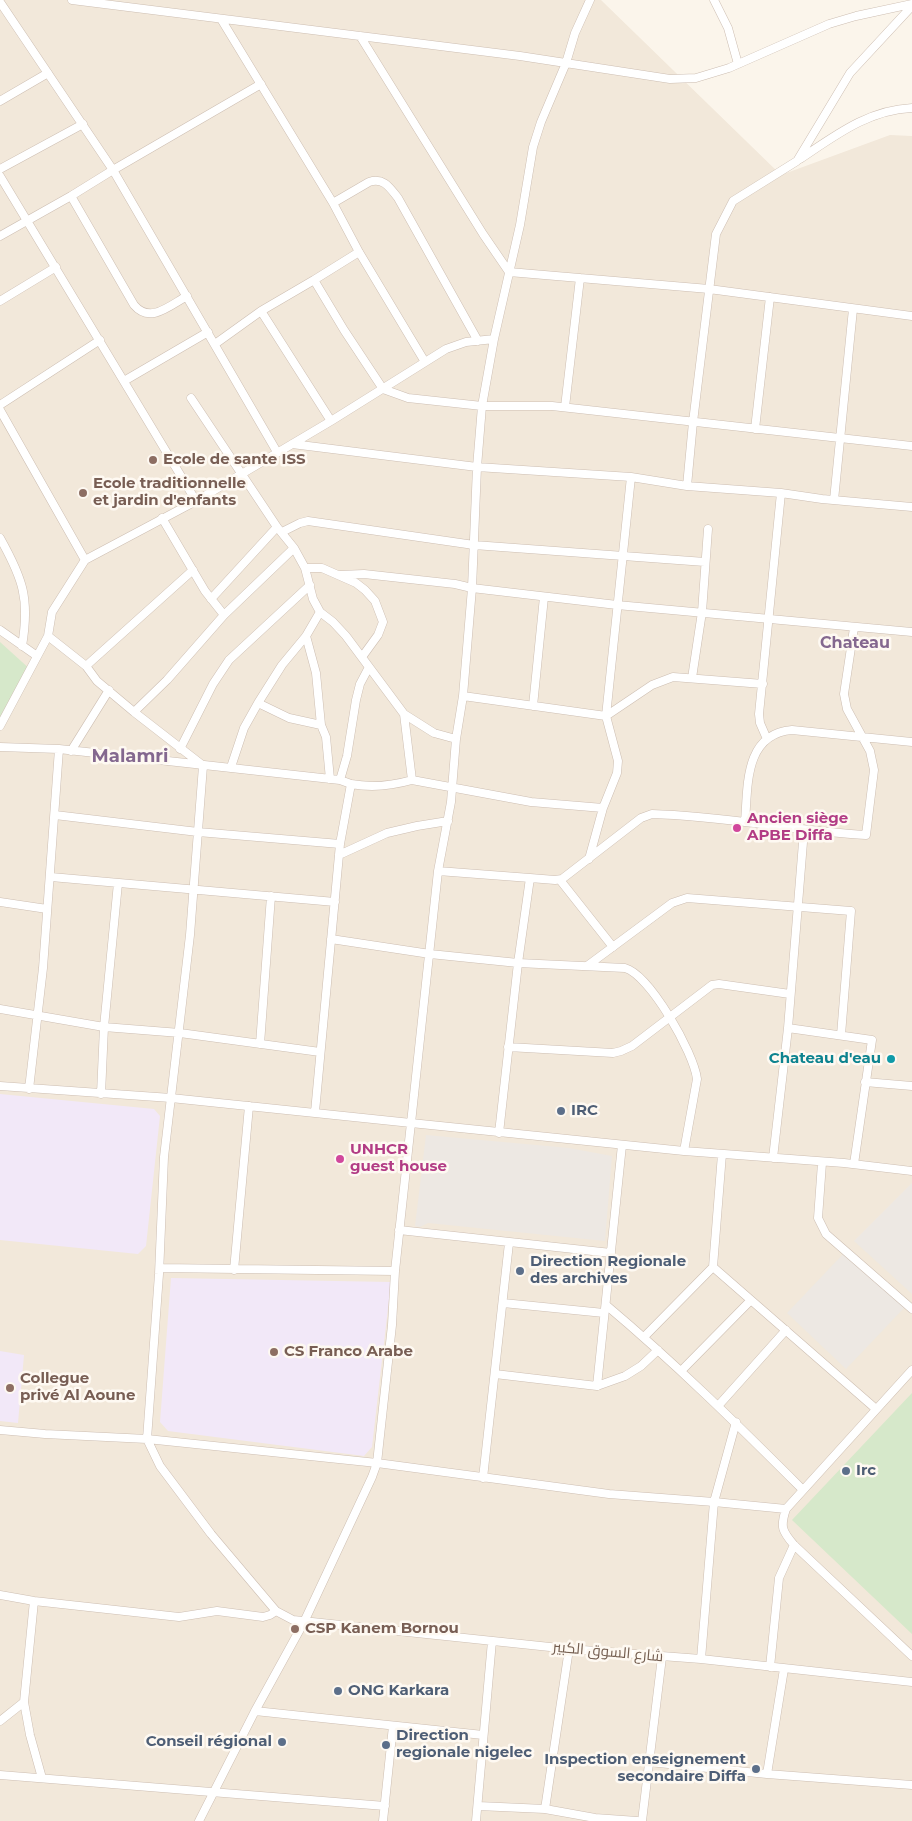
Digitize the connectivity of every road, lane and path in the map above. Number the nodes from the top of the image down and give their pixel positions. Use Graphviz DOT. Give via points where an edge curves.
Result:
graph roads {
  1 [pos="72,0"];
  2 [pos="590,0"];
  3 [pos="714,0"];
  4 [pos="0,2"];
  5 [pos="912,5"];
  6 [pos="221,19"];
  7 [pos="360,36"];
  8 [pos="566,62"];
  9 [pos="738,64"];
  10 [pos="48,73"];
  11 [pos="261,84"];
  12 [pos="0,101"];
  13 [pos="912,108"];
  14 [pos="83,124"];
  15 [pos="797,161"];
  16 [pos="0,169"];
  17 [pos="113,170"];
  18 [pos="0,176"];
  19 [pos="71,196"];
  20 [pos="333,203"];
  21 [pos="28,221"];
  22 [pos="0,236"];
  23 [pos="360,252"];
  24 [pos="56,267"];
  25 [pos="509,272"];
  26 [pos="580,278"];
  27 [pos="314,280"];
  28 [pos="709,290"];
  29 [pos="187,296"];
  30 [pos="770,298"];
  31 [pos="0,301"];
  32 [pos="853,309"];
  33 [pos="261,311"];
  34 [pos="912,316"];
  35 [pos="208,332"];
  36 [pos="494,339"];
  37 [pos="100,340"];
  38 [pos="478,341"];
  39 [pos="215,344"];
  40 [pos="426,362"];
  41 [pos="124,381"];
  42 [pos="383,389"];
  43 [pos="191,398"];
  44 [pos="0,405"];
  45 [pos="482,406"];
  46 [pos="565,407"];
  47 [pos="0,410"];
  48 [pos="331,421"];
  49 [pos="693,422"];
  50 [pos="755,429"];
  51 [pos="840,438"];
  52 [pos="292,444"];
  53 [pos="912,446"];
  54 [pos="277,452"];
  55 [pos="477,467"];
  56 [pos="241,474"];
  57 [pos="631,476"];
  58 [pos="687,486"];
  59 [pos="781,492"];
  60 [pos="834,500"];
  61 [pos="196,501"];
  62 [pos="912,507"];
  63 [pos="162,518"];
  64 [pos="708,529"];
  65 [pos="280,530"];
  66 [pos="0,538"];
  67 [pos="474,545"];
  68 [pos="294,548"];
  69 [pos="624,557"];
  70 [pos="85,560"];
  71 [pos="705,562"];
  72 [pos="305,568"];
  73 [pos="193,570"];
  74 [pos="340,575"];
  75 [pos="310,585"];
  76 [pos="472,588"];
  77 [pos="544,596"];
  78 [pos="211,599"];
  79 [pos="617,605"];
  80 [pos="320,612"];
  81 [pos="702,612"];
  82 [pos="224,615"];
  83 [pos="770,619"];
  84 [pos="854,628"];
  85 [pos="0,630"];
  86 [pos="912,632"];
  87 [pos="48,636"];
  88 [pos="306,636"];
  89 [pos="22,646"];
  90 [pos="37,656"];
  91 [pos="362,657"];
  92 [pos="86,666"];
  93 [pos="369,666"];
  94 [pos="692,678"];
  95 [pos="763,684"];
  96 [pos="109,690"];
  97 [pos="463,696"];
  98 [pos="258,703"];
  99 [pos="533,706"];
  100 [pos="134,712"];
  101 [pos="404,714"];
  102 [pos="606,716"];
  103 [pos="321,725"];
  104 [pos="0,726"];
  105 [pos="864,737"];
  106 [pos="456,739"];
  107 [pos="766,739"];
  108 [pos="912,742"];
  109 [pos="0,748"];
  110 [pos="59,749"];
  111 [pos="180,749"];
  112 [pos="71,750"];
  113 [pos="203,766"];
  114 [pos="231,767"];
  115 [pos="330,779"];
  116 [pos="340,780"];
  117 [pos="412,780"];
  118 [pos="351,784"];
  119 [pos="452,787"];
  120 [pos="603,808"];
  121 [pos="55,815"];
  122 [pos="448,821"];
  123 [pos="744,822"];
  124 [pos="804,830"];
  125 [pos="198,832"];
  126 [pos="340,844"];
  127 [pos="339,855"];
  128 [pos="589,859"];
  129 [pos="438,871"];
  130 [pos="51,877"];
  131 [pos="530,878"];
  132 [pos="560,880"];
  133 [pos="118,882"];
  134 [pos="194,889"];
  135 [pos="271,896"];
  136 [pos="0,902"];
  137 [pos="335,902"];
  138 [pos="797,906"];
  139 [pos="47,909"];
  140 [pos="331,939"];
  141 [pos="613,947"];
  142 [pos="430,954"];
  143 [pos="518,963"];
  144 [pos="587,966"];
  145 [pos="790,994"];
  146 [pos="0,1009"];
  147 [pos="38,1015"];
  148 [pos="670,1016"];
  149 [pos="104,1027"];
  150 [pos="788,1028"];
  151 [pos="180,1033"];
  152 [pos="841,1035"];
  153 [pos="260,1044"];
  154 [pos="508,1047"];
  155 [pos="320,1052"];
  156 [pos="865,1082"];
  157 [pos="0,1086"];
  158 [pos="912,1086"];
  159 [pos="29,1089"];
  160 [pos="101,1094"];
  161 [pos="171,1098"];
  162 [pos="248,1106"];
  163 [pos="315,1112"];
  164 [pos="411,1123"];
  165 [pos="499,1133"];
  166 [pos="622,1144"];
  167 [pos="684,1151"];
  168 [pos="722,1154"];
  169 [pos="773,1158"];
  170 [pos="822,1163"];
  171 [pos="854,1164"];
  172 [pos="912,1171"];
  173 [pos="399,1230"];
  174 [pos="510,1243"];
  175 [pos="611,1253"];
  176 [pos="713,1267"];
  177 [pos="160,1268"];
  178 [pos="234,1270"];
  179 [pos="395,1271"];
  180 [pos="751,1300"];
  181 [pos="503,1303"];
  182 [pos="605,1309"];
  183 [pos="912,1309"];
  184 [pos="786,1330"];
  185 [pos="644,1337"];
  186 [pos="658,1350"];
  187 [pos="912,1370"];
  188 [pos="681,1371"];
  189 [pos="495,1374"];
  190 [pos="597,1386"];
  191 [pos="718,1406"];
  192 [pos="876,1409"];
  193 [pos="736,1422"];
  194 [pos="0,1430"];
  195 [pos="147,1439"];
  196 [pos="377,1463"];
  197 [pos="483,1478"];
  198 [pos="803,1490"];
  199 [pos="714,1502"];
  200 [pos="786,1510"];
  201 [pos="794,1545"];
  202 [pos="0,1595"];
  203 [pos="34,1601"];
  204 [pos="276,1611"];
  205 [pos="304,1622"];
  206 [pos="492,1641"];
  207 [pos="569,1649"];
  208 [pos="912,1656"];
  209 [pos="662,1657"];
  210 [pos="701,1659"];
  211 [pos="770,1667"];
  212 [pos="784,1669"];
  213 [pos="912,1682"];
  214 [pos="24,1702"];
  215 [pos="255,1711"];
  216 [pos="0,1721"];
  217 [pos="393,1726"];
  218 [pos="483,1735"];
  219 [pos="649,1762"];
  220 [pos="767,1774"];
  221 [pos="0,1775"];
  222 [pos="42,1778"];
  223 [pos="912,1785"];
  224 [pos="212,1794"];
  225 [pos="385,1806"];
  226 [pos="478,1806"];
  227 [pos="544,1809"];
  228 [pos="594,1820"];
  229 [pos="199,1821"];
  230 [pos="383,1821"];
  231 [pos="476,1821"];
  232 [pos="637,1821"];
  233 [pos="642,1821"];
  1 -- 6 [label="street"];
  2 -- 8 [label="street"];
  3 -- 9 [label="street" via="728,28"];
  4 -- 10 [label="street"];
  5 -- 9 [label="street" via="829,24"];
  5 -- 15 [label="street" via="850,73"];
  6 -- 7 [label="street"];
  6 -- 11 [label="street"];
  7 -- 8 [label="street"];
  7 -- 25 [label="street"];
  8 -- 9 [label="street" via="670,79 696,78"];
  8 -- 25 [label="street" via="540,122 533,147"];
  10 -- 12 [label="street"];
  10 -- 14 [label="street"];
  11 -- 17 [label="street"];
  11 -- 20 [label="street"];
  13 -- 15 [label="street" via="869,116"];
  14 -- 16 [label="street"];
  14 -- 17 [label="street"];
  15 -- 28 [label="street" via="732,201 716,234"];
  17 -- 19 [label="street"];
  17 -- 29 [label="street"];
  18 -- 21 [label="street"];
  19 -- 21 [label="street"];
  19 -- 29 [label="street" via="140,312 156,313"];
  20 -- 23 [label="street"];
  20 -- 38 [label="street" via="369,182 382,181 389,187"];
  21 -- 22 [label="street"];
  21 -- 24 [label="street"];
  23 -- 27 [label="street"];
  23 -- 40 [label="street"];
  24 -- 31 [label="street"];
  24 -- 37 [label="street"];
  25 -- 26 [label="street"];
  25 -- 36 [label="street"];
  26 -- 28 [label="street"];
  26 -- 46 [label="street"];
  27 -- 33 [label="street"];
  27 -- 42 [label="street"];
  28 -- 30 [label="street"];
  28 -- 49 [label="street"];
  29 -- 35 [label="street"];
  30 -- 32 [label="street"];
  30 -- 50 [label="street"];
  32 -- 34 [label="street"];
  32 -- 51 [label="street"];
  33 -- 39 [label="street"];
  33 -- 48 [label="street"];
  35 -- 39 [label="street"];
  35 -- 41 [label="street"];
  36 -- 38 [label="street"];
  36 -- 45 [label="street"];
  37 -- 41 [label="street"];
  37 -- 44 [label="street"];
  38 -- 40 [label="street" via="446,349"];
  39 -- 54 [label="street"];
  40 -- 42 [label="street"];
  41 -- 61 [label="street"];
  42 -- 45 [label="street" via="408,398"];
  42 -- 48 [label="street"];
  43 -- 56 [label="street"];
  45 -- 46 [label="street"];
  45 -- 55 [label="street"];
  46 -- 49 [label="street"];
  47 -- 70 [label="street"];
  48 -- 52 [label="street"];
  49 -- 50 [label="street"];
  49 -- 58 [label="street"];
  50 -- 51 [label="street"];
  51 -- 53 [label="street"];
  51 -- 60 [label="street"];
  52 -- 54 [label="street"];
  52 -- 55 [label="street"];
  54 -- 56 [label="street"];
  55 -- 57 [label="street"];
  55 -- 67 [label="street"];
  56 -- 61 [label="street"];
  56 -- 65 [label="street"];
  57 -- 58 [label="street"];
  57 -- 69 [label="street"];
  58 -- 59 [label="street"];
  59 -- 60 [label="street"];
  59 -- 83 [label="street"];
  60 -- 62 [label="street"];
  61 -- 63 [label="street"];
  63 -- 70 [label="street"];
  63 -- 73 [label="street"];
  64 -- 71 [label="street"];
  65 -- 67 [label="street" via="308,521"];
  65 -- 68 [label="street"];
  65 -- 78 [label="street"];
  66 -- 89 [label="street" via="22,583 25,602"];
  67 -- 69 [label="street"];
  67 -- 76 [label="street"];
  68 -- 72 [label="street"];
  68 -- 82 [label="street"];
  69 -- 71 [label="street"];
  69 -- 79 [label="street"];
  70 -- 87 [label="street" via="52,612"];
  71 -- 81 [label="street"];
  72 -- 74 [label="street" via="322,568"];
  72 -- 75 [label="street"];
  73 -- 78 [label="street"];
  73 -- 92 [label="street"];
  74 -- 76 [label="street" via="364,574"];
  74 -- 91 [label="street" via="365,590 381,612 382,627"];
  75 -- 80 [label="street"];
  75 -- 111 [label="street" via="229,660"];
  76 -- 77 [label="street"];
  76 -- 97 [label="street"];
  77 -- 79 [label="street"];
  77 -- 99 [label="street"];
  78 -- 82 [label="street"];
  79 -- 81 [label="street"];
  79 -- 102 [label="street"];
  80 -- 88 [label="street"];
  80 -- 91 [label="street" via="333,622"];
  81 -- 83 [label="street"];
  81 -- 94 [label="street"];
  82 -- 100 [label="street"];
  83 -- 84 [label="street"];
  83 -- 95 [label="street"];
  84 -- 86 [label="street"];
  84 -- 105 [label="street" via="844,694 847,709"];
  85 -- 89 [label="street"];
  87 -- 90 [label="street"];
  87 -- 92 [label="street"];
  88 -- 98 [label="street" via="282,665"];
  88 -- 103 [label="street" via="316,673"];
  89 -- 90 [label="street"];
  90 -- 104 [label="street"];
  91 -- 93 [label="street"];
  92 -- 96 [label="street"];
  93 -- 101 [label="street"];
  93 -- 116 [label="street" via="360,684"];
  94 -- 95 [label="street"];
  94 -- 102 [label="street" via="672,677 658,682"];
  95 -- 107 [label="street" via="759,714"];
  96 -- 100 [label="street"];
  96 -- 112 [label="street"];
  97 -- 99 [label="street"];
  97 -- 106 [label="street"];
  98 -- 103 [label="street" via="288,718"];
  98 -- 114 [label="street" via="244,728"];
  99 -- 102 [label="street"];
  100 -- 111 [label="street"];
  101 -- 106 [label="street" via="434,733"];
  101 -- 117 [label="street"];
  102 -- 120 [label="street" via="618,761 617,773"];
  103 -- 115 [label="street" via="326,737"];
  105 -- 107 [label="street" via="792,730"];
  105 -- 108 [label="street"];
  105 -- 124 [label="street" via="874,770 866,835"];
  106 -- 119 [label="street"];
  107 -- 123 [label="street" via="753,760 749,775"];
  109 -- 110 [label="street"];
  110 -- 112 [label="street"];
  110 -- 121 [label="street"];
  111 -- 113 [label="street"];
  112 -- 113 [label="street"];
  113 -- 114 [label="street"];
  113 -- 125 [label="street"];
  114 -- 115 [label="street"];
  115 -- 116 [label="street"];
  116 -- 118 [label="street"];
  117 -- 118 [label="street" via="369,787"];
  117 -- 119 [label="street"];
  118 -- 126 [label="street"];
  119 -- 120 [label="street" via="531,802"];
  119 -- 122 [label="street"];
  120 -- 128 [label="street"];
  121 -- 125 [label="street"];
  121 -- 130 [label="street"];
  122 -- 127 [label="street" via="387,833"];
  122 -- 129 [label="street"];
  123 -- 124 [label="street"];
  123 -- 128 [label="street" via="672,814 646,815"];
  124 -- 138 [label="street"];
  125 -- 126 [label="street"];
  125 -- 134 [label="street"];
  126 -- 127 [label="street"];
  127 -- 137 [label="street"];
  128 -- 132 [label="street"];
  129 -- 131 [label="street"];
  129 -- 142 [label="street"];
  130 -- 133 [label="street"];
  130 -- 139 [label="street"];
  131 -- 132 [label="street"];
  131 -- 143 [label="street"];
  132 -- 141 [label="street"];
  133 -- 134 [label="street"];
  133 -- 149 [label="street"];
  134 -- 135 [label="street"];
  134 -- 151 [label="street"];
  135 -- 137 [label="street"];
  135 -- 153 [label="street"];
  136 -- 139 [label="street"];
  137 -- 140 [label="street"];
  138 -- 141 [label="street" via="680,899"];
  138 -- 145 [label="street"];
  138 -- 152 [label="street" via="851,911"];
  139 -- 147 [label="street"];
  140 -- 142 [label="street"];
  140 -- 155 [label="street"];
  141 -- 144 [label="street"];
  142 -- 143 [label="street"];
  142 -- 164 [label="street"];
  143 -- 144 [label="street"];
  143 -- 154 [label="street"];
  144 -- 148 [label="street" via="625,968 636,972"];
  145 -- 148 [label="street" via="720,984 707,988"];
  145 -- 150 [label="street"];
  146 -- 147 [label="street"];
  147 -- 149 [label="street"];
  147 -- 159 [label="street"];
  148 -- 154 [label="street" via="632,1046 613,1053"];
  148 -- 167 [label="street" via="695,1066 697,1079"];
  149 -- 151 [label="street"];
  149 -- 160 [label="street"];
  150 -- 152 [label="street"];
  150 -- 169 [label="street"];
  151 -- 153 [label="street"];
  151 -- 161 [label="street"];
  152 -- 156 [label="street" via="872,1040"];
  153 -- 155 [label="street"];
  154 -- 165 [label="street"];
  155 -- 163 [label="street"];
  156 -- 158 [label="street"];
  156 -- 171 [label="street"];
  157 -- 159 [label="street"];
  159 -- 160 [label="street"];
  160 -- 161 [label="street"];
  161 -- 162 [label="street"];
  161 -- 177 [label="street" via="164,1158"];
  162 -- 163 [label="street"];
  162 -- 178 [label="street"];
  163 -- 164 [label="street"];
  164 -- 165 [label="street"];
  164 -- 173 [label="street"];
  165 -- 166 [label="street"];
  166 -- 167 [label="street"];
  166 -- 175 [label="street"];
  167 -- 168 [label="street"];
  168 -- 169 [label="street"];
  168 -- 176 [label="street"];
  169 -- 170 [label="street"];
  170 -- 171 [label="street"];
  170 -- 183 [label="street" via="818,1210 820,1224 826,1234"];
  171 -- 172 [label="street"];
  173 -- 174 [label="street"];
  173 -- 179 [label="street"];
  174 -- 175 [label="street"];
  174 -- 181 [label="street"];
  175 -- 182 [label="street"];
  176 -- 180 [label="street"];
  176 -- 185 [label="street"];
  177 -- 178 [label="street"];
  177 -- 195 [label="street"];
  178 -- 179 [label="street"];
  179 -- 196 [label="street"];
  180 -- 184 [label="street"];
  180 -- 188 [label="street"];
  181 -- 182 [label="street"];
  181 -- 189 [label="street"];
  182 -- 185 [label="street"];
  182 -- 190 [label="street"];
  184 -- 191 [label="street"];
  184 -- 192 [label="street"];
  185 -- 186 [label="street"];
  186 -- 188 [label="street"];
  186 -- 190 [label="street" via="625,1376"];
  187 -- 192 [label="street"];
  188 -- 191 [label="street"];
  189 -- 190 [label="street"];
  189 -- 197 [label="street"];
  191 -- 193 [label="street"];
  192 -- 198 [label="street"];
  193 -- 198 [label="street"];
  193 -- 199 [label="street"];
  194 -- 195 [label="street"];
  195 -- 196 [label="street"];
  195 -- 204 [label="street" via="160,1466 211,1534"];
  196 -- 197 [label="street"];
  196 -- 205 [label="street"];
  197 -- 199 [label="street" via="609,1494"];
  198 -- 200 [label="street"];
  199 -- 200 [label="street"];
  199 -- 210 [label="street"];
  200 -- 201 [label="street" via="781,1524"];
  201 -- 208 [label="street"];
  201 -- 211 [label="street" via="779,1578"];
  202 -- 203 [label="street"];
  203 -- 204 [label="street" via="179,1617 217,1611 264,1616"];
  203 -- 214 [label="street"];
  204 -- 205 [label="street, شارع السوق الكبير" via="292,1620"];
  205 -- 206 [label="street, شارع السوق الكبير"];
  205 -- 215 [label="street"];
  206 -- 207 [label="street, شارع السوق الكبير"];
  206 -- 218 [label="street"];
  207 -- 209 [label="street, شارع السوق الكبير"];
  207 -- 227 [label="street"];
  209 -- 210 [label="street, شارع السوق الكبير"];
  209 -- 219 [label="street"];
  210 -- 211 [label="street, شارع السوق الكبير"];
  211 -- 212 [label="street, شارع السوق الكبير"];
  212 -- 213 [label="street, شارع السوق الكبير"];
  212 -- 220 [label="street"];
  214 -- 216 [label="street"];
  214 -- 222 [label="street"];
  215 -- 217 [label="street"];
  215 -- 224 [label="street"];
  217 -- 218 [label="street"];
  217 -- 225 [label="street"];
  218 -- 226 [label="street"];
  219 -- 220 [label="street"];
  219 -- 233 [label="street"];
  220 -- 223 [label="street"];
  221 -- 222 [label="street"];
  222 -- 224 [label="street"];
  224 -- 225 [label="street"];
  224 -- 229 [label="street"];
  225 -- 230 [label="street"];
  226 -- 227 [label="street"];
  226 -- 231 [label="street"];
  227 -- 228 [label="street"];
  228 -- 232 [label="street"];
}
